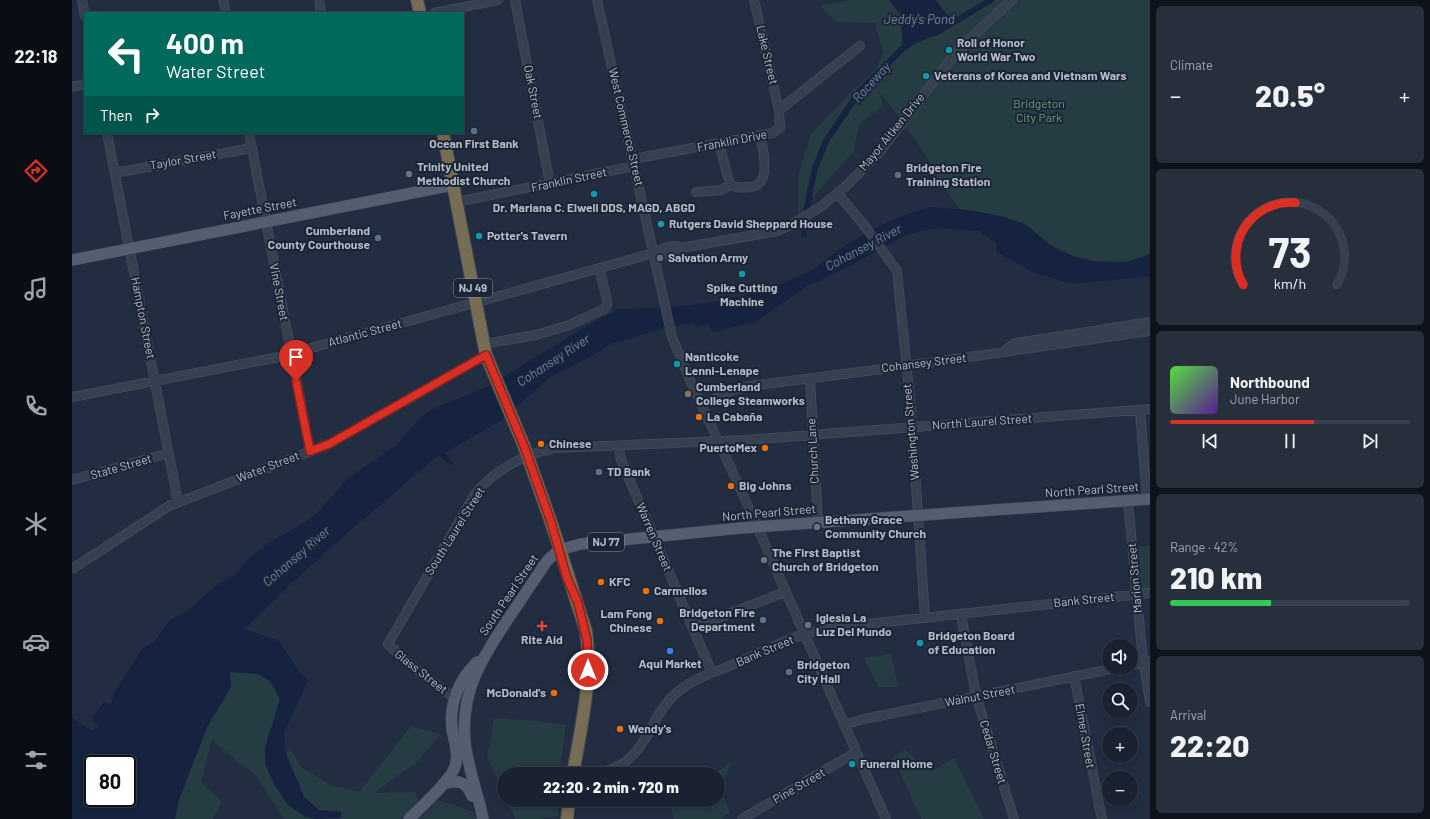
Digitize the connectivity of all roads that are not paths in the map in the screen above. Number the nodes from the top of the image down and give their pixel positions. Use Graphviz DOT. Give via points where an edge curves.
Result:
graph roads {
  1 [pos="82,0"];
  2 [pos="223,0"];
  3 [pos="319,0"];
  4 [pos="417,0"];
  5 [pos="498,0"];
  6 [pos="515,0"];
  7 [pos="597,0"];
  8 [pos="754,0"];
  9 [pos="1012,0"];
  10 [pos="84,12"];
  11 [pos="226,12"];
  12 [pos="321,12"];
  13 [pos="420,12"];
  14 [pos="439,12"];
  15 [pos="860,46"];
  16 [pos="84,84"];
  17 [pos="72,87"];
  18 [pos="779,110"];
  19 [pos="107,134"];
  20 [pos="249,134"];
  21 [pos="443,134"];
  22 [pos="759,135"];
  23 [pos="719,143"];
  24 [pos="252,148"];
  25 [pos="634,162"];
  26 [pos="115,173"];
  27 [pos="550,184"];
  28 [pos="453,185"];
  29 [pos="730,185"];
  30 [pos="696,192"];
  31 [pos="838,194"];
  32 [pos="456,202"];
  33 [pos="266,221"];
  34 [pos="130,248"];
  35 [pos="654,253"];
  36 [pos="72,260"];
  37 [pos="599,268"];
  38 [pos="476,303"];
  39 [pos="1150,322"];
  40 [pos="1150,331"];
  41 [pos="485,350"];
  42 [pos="1002,352"];
  43 [pos="290,354"];
  44 [pos="906,366"];
  45 [pos="810,378"];
  46 [pos="155,381"];
  47 [pos="72,397"];
  48 [pos="702,405"];
  49 [pos="1150,409"];
  50 [pos="1140,410"];
  51 [pos="912,427"];
  52 [pos="812,435"];
  53 [pos="719,441"];
  54 [pos="618,446"];
  55 [pos="310,451"];
  56 [pos="169,453"];
  57 [pos="527,457"];
  58 [pos="72,480"];
  59 [pos="1148,500"];
  60 [pos="1128,501"];
  61 [pos="178,502"];
  62 [pos="918,516"];
  63 [pos="818,522"];
  64 [pos="757,527"];
  65 [pos="654,537"];
  66 [pos="559,550"];
  67 [pos="72,569"];
  68 [pos="785,592"];
  69 [pos="1150,593"];
  70 [pos="1137,595"];
  71 [pos="961,614"];
  72 [pos="925,618"];
  73 [pos="693,628"];
  74 [pos="804,634"];
  75 [pos="388,645"];
  76 [pos="483,656"];
  77 [pos="1146,662"];
  78 [pos="1102,671"];
  79 [pos="712,673"];
  80 [pos="1074,676"];
  81 [pos="470,686"];
  82 [pos="976,696"];
  83 [pos="454,698"];
  84 [pos="1150,702"];
  85 [pos="464,717"];
  86 [pos="844,725"];
  87 [pos="856,752"];
  88 [pos="574,767"];
  89 [pos="615,767"];
  90 [pos="443,784"];
  91 [pos="568,807"];
  92 [pos="408,819"];
  93 [pos="480,819"];
  94 [pos="483,819"];
  95 [pos="567,819"];
  96 [pos="742,819"];
  97 [pos="886,819"];
  98 [pos="1014,819"];
  99 [pos="1102,819"];
  1 -- 10 [label="street"];
  2 -- 11 [label="street"];
  3 -- 12 [label="street"];
  4 -- 13 [label="highway"];
  5 -- 14 [label="street"];
  6 -- 27 [label="street, Oak Street"];
  7 -- 25 [label="street, West Commerce Street"];
  8 -- 18 [label="street, Lake Street"];
  9 -- 31 [label="street, Mayor Aitken Drive" via="951,59 878,154"];
  15 -- 18 [label="street"];
  16 -- 17 [label="street"];
  18 -- 22 [label="street, Franklin Drive" via="780,128 775,132"];
  19 -- 26 [label="street, Hampton Street"];
  20 -- 24 [label="street, Vine Street"];
  21 -- 28 [label="highway, NJ 49"];
  22 -- 23 [label="street, Franklin Drive"];
  22 -- 29 [label="street" via="764,160 764,173 760,182 757,185 735,188"];
  23 -- 25 [label="street, Franklin Drive"];
  23 -- 29 [label="street"];
  24 -- 26 [label="street, Taylor Street"];
  24 -- 33 [label="street, Vine Street"];
  25 -- 27 [label="street, Franklin Street"];
  25 -- 35 [label="street, West Commerce Street"];
  26 -- 34 [label="street, Hampton Street"];
  27 -- 32 [label="street, Franklin Street"];
  28 -- 32 [label="highway, NJ 49"];
  28 -- 33 [label="main road, Fayette Street"];
  29 -- 30 [label="street" via="720,190"];
  31 -- 35 [label="street, Mayor Aitken Drive" via="802,219 777,231 681,248 663,248"];
  31 -- 44 [label="street, Washington Street" via="897,271"];
  32 -- 38 [label="highway, NJ 49"];
  33 -- 34 [label="main road, Fayette Street"];
  33 -- 43 [label="street, Vine Street"];
  34 -- 36 [label="main road, Fayette Street"];
  34 -- 46 [label="street, Hampton Street"];
  35 -- 37 [label="street, Atlantic Street"];
  35 -- 48 [label="street, West Commerce Street" via="677,351"];
  37 -- 38 [label="street, Atlantic Street"];
  37 -- 41 [label="street, Water Street" via="607,300 604,309 569,325"];
  38 -- 41 [label="highway, NJ 49"];
  38 -- 43 [label="street, Atlantic Street"];
  39 -- 42 [label="street" via="1016,343"];
  40 -- 42 [label="street, Cohansey Street"];
  41 -- 55 [label="street, Water Street" via="329,444"];
  41 -- 57 [label="highway, NJ 49"];
  42 -- 44 [label="street, Cohansey Street"];
  43 -- 46 [label="street, Atlantic Street"];
  43 -- 55 [label="street, Vine Street"];
  44 -- 45 [label="street, Cohansey Street"];
  44 -- 51 [label="street, Washington Street"];
  45 -- 48 [label="street, Cohansey Street" via="739,388"];
  45 -- 52 [label="street, Church Lane"];
  46 -- 47 [label="street, Atlantic Street"];
  46 -- 56 [label="street, Hampton Street"];
  48 -- 53 [label="street, West Commerce Street"];
  49 -- 50 [label="street, North Laurel Street"];
  50 -- 51 [label="street, North Laurel Street"];
  50 -- 59 [label="street"];
  51 -- 52 [label="street, North Laurel Street"];
  51 -- 62 [label="street, Washington Street"];
  52 -- 53 [label="street, North Laurel Street"];
  52 -- 63 [label="street, Church Lane"];
  53 -- 54 [label="street, South Laurel Street"];
  53 -- 64 [label="street, West Commerce Street"];
  54 -- 57 [label="street, South Laurel Street" via="556,448"];
  54 -- 65 [label="street, Warren Street" via="621,460"];
  55 -- 61 [label="street, Water Street"];
  56 -- 58 [label="street, State Street"];
  56 -- 61 [label="street, Hampton Street"];
  57 -- 66 [label="highway, NJ 49"];
  57 -- 75 [label="street, South Laurel Street" via="490,478 475,494"];
  59 -- 60 [label="main road, North Pearl Street / NJ 77"];
  60 -- 62 [label="main road, North Pearl Street / NJ 77"];
  60 -- 70 [label="street, Marion Street"];
  61 -- 67 [label="street, Water Street"];
  62 -- 63 [label="main road, North Pearl Street / NJ 77"];
  62 -- 72 [label="street, Washington Street"];
  63 -- 64 [label="main road, North Pearl Street / NJ 77"];
  64 -- 65 [label="main road, North Pearl Street / NJ 77"];
  64 -- 68 [label="street, West Commerce Street"];
  65 -- 66 [label="main road, North Pearl Street / NJ 77" via="581,544"];
  65 -- 73 [label="street, Warren Street"];
  66 -- 76 [label="main road, South Pearl Street" via="548,561"];
  66 -- 88 [label="highway, NJ 49" via="584,622 588,650 587,680"];
  68 -- 73 [label="street"];
  68 -- 74 [label="street, West Commerce Street"];
  69 -- 70 [label="street, Bank Street"];
  70 -- 71 [label="street, Bank Street"];
  70 -- 77 [label="street, Marion Street"];
  71 -- 72 [label="street, Bank Street"];
  71 -- 82 [label="street, Cedar Street"];
  72 -- 74 [label="street, Bank Street" via="841,627"];
  73 -- 79 [label="street, Warren Street"];
  74 -- 79 [label="street, Bank Street"];
  74 -- 86 [label="street, West Commerce Street"];
  75 -- 83 [label="street, Glass Street"];
  76 -- 81 [label="main road, South Pearl Street"];
  76 -- 83 [label="main road, South Pearl Street" via="465,676"];
  77 -- 84 [label="street, Marion Street"];
  78 -- 80 [label="street, Walnut Street"];
  79 -- 89 [label="street, Bank Street" via="691,682 673,696 640,748"];
  80 -- 82 [label="street, Walnut Street"];
  80 -- 99 [label="street, Elmer Street"];
  81 -- 83 [label="main road" via="460,697"];
  81 -- 85 [label="main road, South Pearl Street"];
  82 -- 86 [label="street, Walnut Street"];
  82 -- 98 [label="street, Cedar Street"];
  83 -- 85 [label="main road" via="462,706"];
  83 -- 90 [label="main road" via="452,728 456,760 454,769"];
  85 -- 94 [label="main road, South Pearl Street" via="466,752"];
  86 -- 87 [label="street, West Commerce Street"];
  87 -- 96 [label="street, Pine Street"];
  87 -- 97 [label="street, West Commerce Street"];
  90 -- 92 [label="main road"];
  90 -- 93 [label="main road" via="455,781 466,784"];
  91 -- 95 [label="highway"];
}
